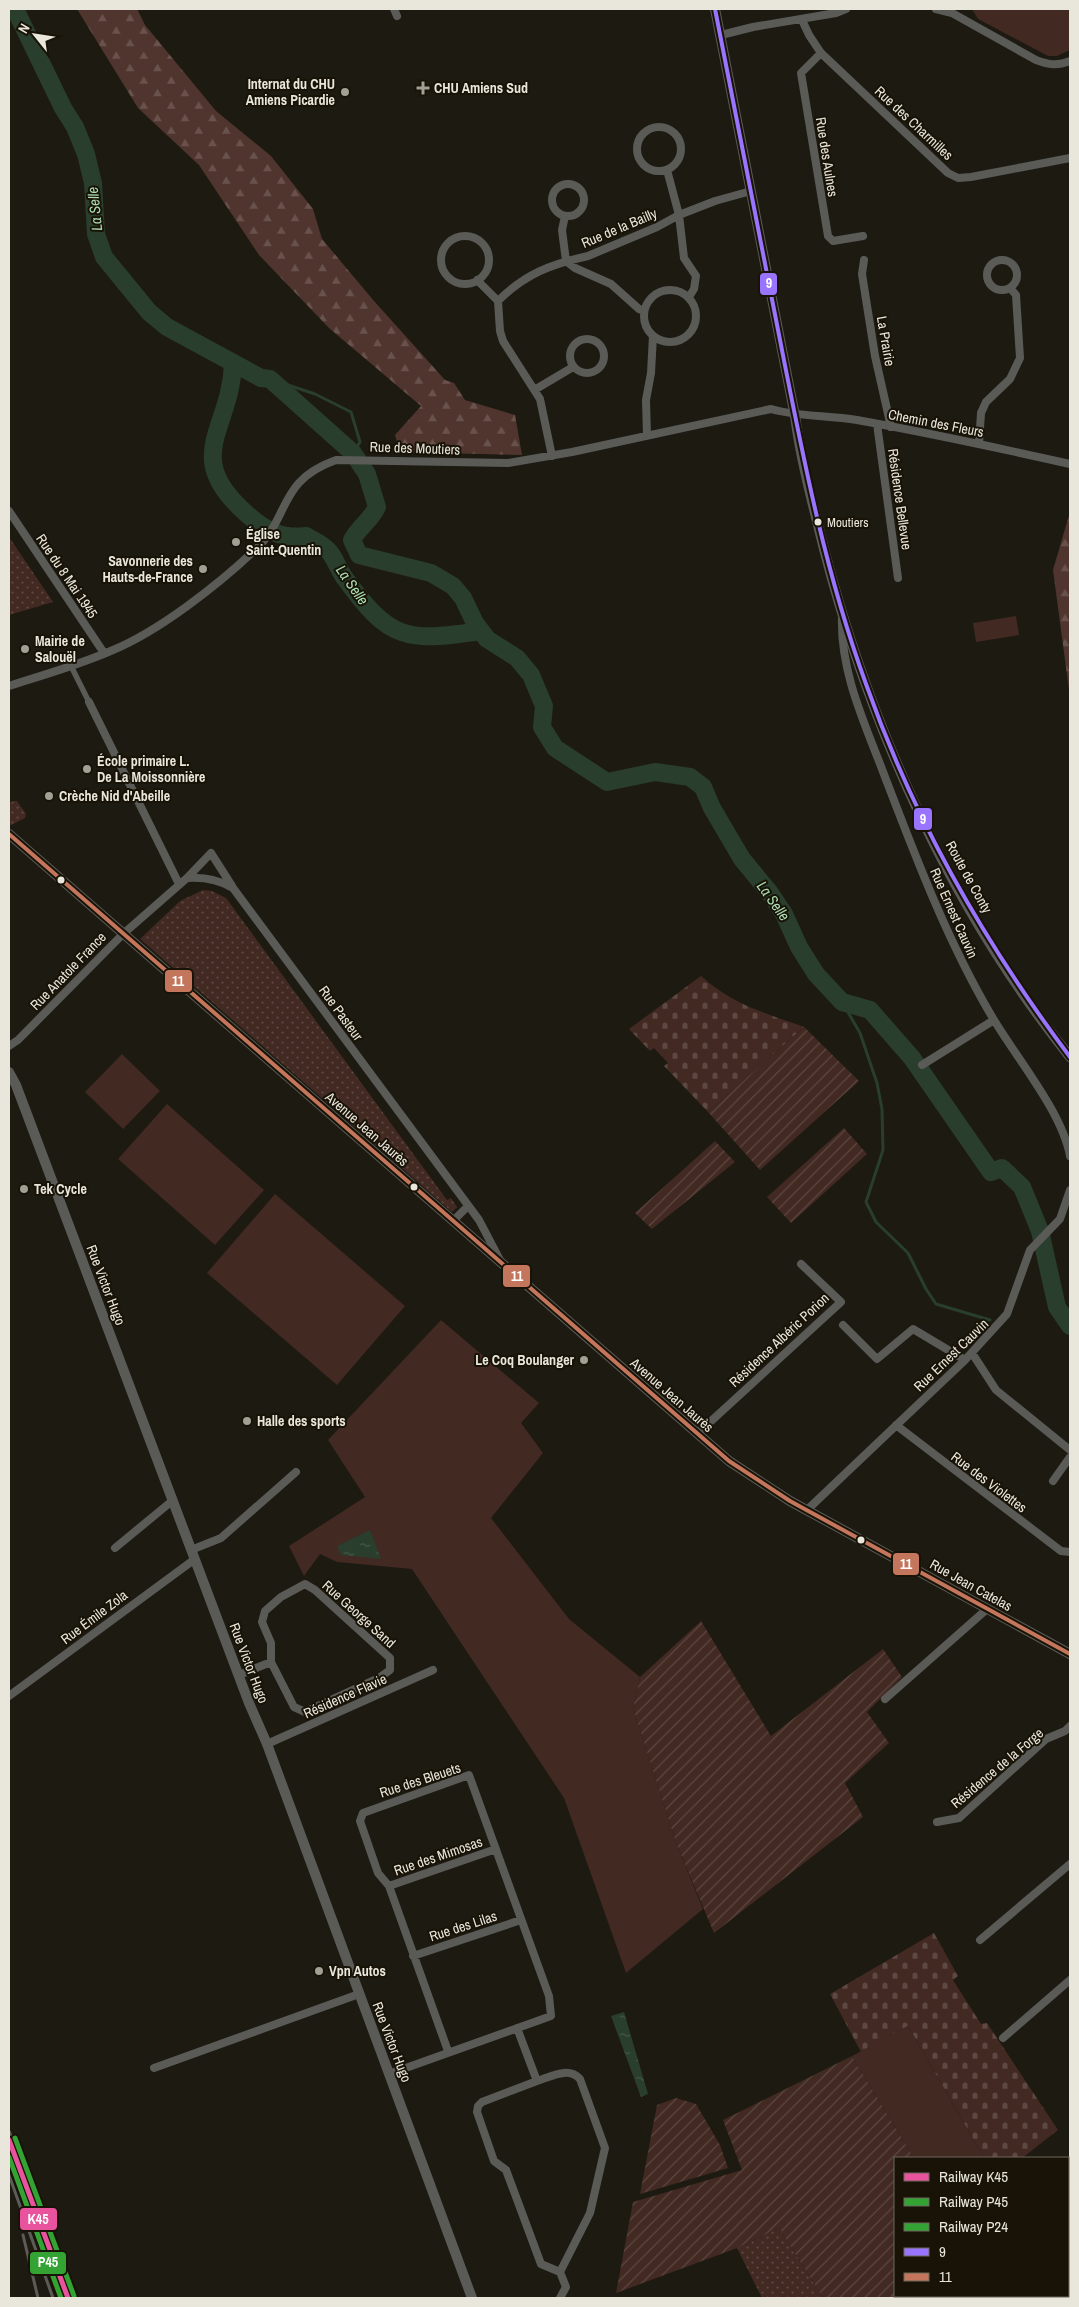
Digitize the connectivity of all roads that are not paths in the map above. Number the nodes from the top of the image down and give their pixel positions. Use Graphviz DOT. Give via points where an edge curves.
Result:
graph roads {
  1 [pos="716,9"];
  2 [pos="846,9"];
  3 [pos="936,9"];
  4 [pos="954,11"];
  5 [pos="802,20"];
  6 [pos="721,35"];
  7 [pos="821,53"];
  8 [pos="1070,61"];
  9 [pos="1070,158"];
  10 [pos="667,170"];
  11 [pos="751,191"];
  12 [pos="679,215"];
  13 [pos="564,216"];
  14 [pos="863,236"];
  15 [pos="864,260"];
  16 [pos="566,261"];
  17 [pos="477,280"];
  18 [pos="1010,288"];
  19 [pos="689,297"];
  20 [pos="498,301"];
  21 [pos="644,311"];
  22 [pos="653,336"];
  23 [pos="572,366"];
  24 [pos="536,390"];
  25 [pos="795,416"];
  26 [pos="877,424"];
  27 [pos="891,427"];
  28 [pos="647,436"];
  29 [pos="979,444"];
  30 [pos="552,456"];
  31 [pos="1070,464"];
  32 [pos="9,511"];
  33 [pos="898,578"];
  34 [pos="846,641"];
  35 [pos="104,653"];
  36 [pos="71,666"];
  37 [pos="9,686"];
  38 [pos="89,702"];
  39 [pos="9,834"];
  40 [pos="187,878"];
  41 [pos="179,884"];
  42 [pos="233,888"];
  43 [pos="123,934"];
  44 [pos="994,1020"];
  45 [pos="9,1046"];
  46 [pos="1070,1057"];
  47 [pos="922,1065"];
  48 [pos="9,1072"];
  49 [pos="1070,1156"];
  50 [pos="1070,1190"];
  51 [pos="467,1207"];
  52 [pos="453,1221"];
  53 [pos="502,1264"];
  54 [pos="802,1264"];
  55 [pos="844,1325"];
  56 [pos="972,1353"];
  57 [pos="965,1360"];
  58 [pos="896,1425"];
  59 [pos="696,1434"];
  60 [pos="1070,1450"];
  61 [pos="1070,1457"];
  62 [pos="296,1472"];
  63 [pos="1053,1481"];
  64 [pos="172,1501"];
  65 [pos="807,1510"];
  66 [pos="114,1548"];
  67 [pos="1070,1552"];
  68 [pos="193,1554"];
  69 [pos="987,1609"];
  70 [pos="1070,1654"];
  71 [pos="271,1662"];
  72 [pos="433,1670"];
  73 [pos="239,1676"];
  74 [pos="9,1696"];
  75 [pos="885,1699"];
  76 [pos="1070,1726"];
  77 [pos="267,1744"];
  78 [pos="937,1822"];
  79 [pos="496,1849"];
  80 [pos="1070,1864"];
  81 [pos="389,1886"];
  82 [pos="522,1920"];
  83 [pos="980,1940"];
  84 [pos="413,1956"];
  85 [pos="1070,1980"];
  86 [pos="359,1994"];
  87 [pos="517,2028"];
  88 [pos="1003,2038"];
  89 [pos="448,2051"];
  90 [pos="154,2068"];
  91 [pos="389,2074"];
  92 [pos="537,2081"];
  93 [pos="560,2272"];
  94 [pos="472,2298"];
  95 [pos="560,2298"];
  1 -- 6 [label="street, Route de Conty"];
  2 -- 5 [label="street"];
  3 -- 4 [label="street"];
  4 -- 8 [label="street" via="1036,60 1049,65"];
  5 -- 6 [label="street"];
  5 -- 7 [label="street, Rue des Charmilles"];
  6 -- 11 [label="street, Route de Conty"];
  7 -- 9 [label="street, Rue des Charmilles" via="948,173 958,178"];
  7 -- 14 [label="street, Rue des Aulnes" via="801,72 828,236 833,241"];
  10 -- 10 [label="street" via="678,162 680,140 663,127 649,130 639,140 638,155 646,167 660,172"];
  10 -- 12 [label="street"];
  11 -- 12 [label="street, Rue de la Bailly"];
  11 -- 25 [label="street, Route de Conty"];
  12 -- 16 [label="street, Rue de la Bailly" via="588,256"];
  12 -- 19 [label="street" via="684,258 696,276"];
  13 -- 13 [label="street, Rue de la Bailly" via="575,215 584,202 582,192 569,184 559,187 552,201 555,211"];
  13 -- 16 [label="street, Rue de la Bailly" via="562,230"];
  15 -- 27 [label="street, La Prairie" via="862,274"];
  16 -- 20 [label="street, Rue de la Bailly" via="529,275"];
  16 -- 21 [label="street" via="574,268 611,284"];
  17 -- 17 [label="street" via="483,276 489,262 486,248 468,236 453,240 443,252 443,268 454,281"];
  17 -- 20 [label="street"];
  18 -- 29 [label="street" via="1016,296 1020,358 1010,379 986,402 981,413"];
  19 -- 21 [label="street" via="682,292 666,290 652,297"];
  19 -- 22 [label="street" via="697,313 696,322 687,337 670,342"];
  20 -- 24 [label="street" via="503,341"];
  21 -- 22 [label="street" via="645,325"];
  22 -- 28 [label="street" via="646,400"];
  23 -- 23 [label="street" via="576,371 587,374 598,370 604,361 600,344 590,339 578,341 569,356"];
  23 -- 24 [label="street"];
  24 -- 30 [label="street"];
  25 -- 26 [label="street, Chemin des Fleurs" via="816,414"];
  25 -- 28 [label="street, Rue des Moutiers" via="771,409"];
  25 -- 34 [label="street, Route de Conty" via="810,494"];
  26 -- 27 [label="street, Chemin des Fleurs"];
  26 -- 33 [label="street, Résidence Bellevue"];
  27 -- 29 [label="street, Chemin des Fleurs"];
  28 -- 30 [label="street, Rue des Moutiers"];
  29 -- 31 [label="street, Chemin des Fleurs"];
  30 -- 35 [label="street, Rue des Moutiers" via="480,464 347,458 325,464 300,479 265,538 226,575 171,617"];
  32 -- 35 [label="street, Rue du 8 Mai 1945"];
  34 -- 44 [label="street, Rue Ernest Cauvin" via="849,676 942,922"];
  34 -- 46 [label="street, Route de Conty" via="938,852 985,933"];
  35 -- 36 [label="street, Rue des Moutiers"];
  36 -- 37 [label="street, Rue des Moutiers"];
  36 -- 38 [label="street"];
  38 -- 41 [label="street"];
  39 -- 43 [label="street, Avenue Jean Jaurès"];
  40 -- 41 [label="street"];
  40 -- 42 [label="street" via="212,879"];
  40 -- 42 [label="street, Rue Pasteur" via="210,853"];
  41 -- 43 [label="street"];
  42 -- 51 [label="street, Rue Pasteur"];
  43 -- 45 [label="street, Rue Anatole France"];
  43 -- 52 [label="street, Avenue Jean Jaurès"];
  44 -- 47 [label="street"];
  44 -- 49 [label="street, Rue Ernest Cauvin" via="1050,1108 1068,1143"];
  48 -- 64 [label="street, Rue Victor Hugo"];
  50 -- 56 [label="street, Rue Ernest Cauvin" via="1060,1219 1030,1250 1007,1314"];
  51 -- 52 [label="street"];
  51 -- 53 [label="street, Rue Pasteur" via="479,1220"];
  52 -- 53 [label="street, Avenue Jean Jaurès"];
  53 -- 59 [label="street, Avenue Jean Jaurès"];
  54 -- 59 [label="street, Résidence Albéric Porion" via="841,1302"];
  55 -- 57 [label="street" via="878,1358 913,1329"];
  56 -- 57 [label="street, Rue Ernest Cauvin"];
  56 -- 60 [label="street" via="996,1390"];
  57 -- 58 [label="street, Rue Ernest Cauvin"];
  58 -- 65 [label="street, Rue Ernest Cauvin"];
  58 -- 67 [label="street, Rue des Violettes" via="1061,1551"];
  59 -- 65 [label="street, Avenue Jean Jaurès" via="729,1461"];
  61 -- 63 [label="street"];
  62 -- 68 [label="street, Rue Émile Zola" via="221,1538"];
  64 -- 66 [label="street"];
  64 -- 68 [label="street, Rue Victor Hugo"];
  65 -- 69 [label="street, Rue Jean Catelas"];
  68 -- 73 [label="street, Rue Victor Hugo"];
  68 -- 74 [label="street, Rue Émile Zola"];
  69 -- 70 [label="street, Rue Jean Catelas"];
  69 -- 75 [label="street"];
  71 -- 71 [label="street, Rue George Sand" via="294,1707 304,1712 390,1670 390,1658 305,1584 265,1611 262,1622 271,1643"];
  71 -- 73 [label="street"];
  72 -- 77 [label="street, Résidence Flavie"];
  73 -- 77 [label="street, Rue Victor Hugo"];
  76 -- 78 [label="street, Résidence de la Forge" via="1065,1732 1046,1740 959,1818"];
  77 -- 86 [label="street, Rue Victor Hugo"];
  79 -- 81 [label="street, Rue des Mimosas"];
  79 -- 81 [label="street, Rue des Bleuets" via="469,1775 363,1813 360,1821 365,1837 378,1873"];
  79 -- 82 [label="street, Rue des Bleuets"];
  80 -- 83 [label="street"];
  81 -- 84 [label="street, Rue des Bleuets"];
  82 -- 84 [label="street, Rue des Lilas"];
  82 -- 87 [label="street, Rue des Bleuets" via="549,1996 551,2016"];
  84 -- 89 [label="street, Rue des Bleuets"];
  85 -- 88 [label="street"];
  86 -- 90 [label="street"];
  86 -- 91 [label="street, Rue Victor Hugo"];
  87 -- 89 [label="street, Rue des Bleuets"];
  87 -- 92 [label="street"];
  89 -- 91 [label="street, Rue des Bleuets"];
  91 -- 94 [label="street, Rue Victor Hugo"];
  92 -- 93 [label="street" via="575,2073 605,2148 590,2212"];
  92 -- 93 [label="street" via="482,2102 477,2112 494,2161 506,2170 541,2264"];
  93 -- 95 [label="street" via="566,2287"];
}
